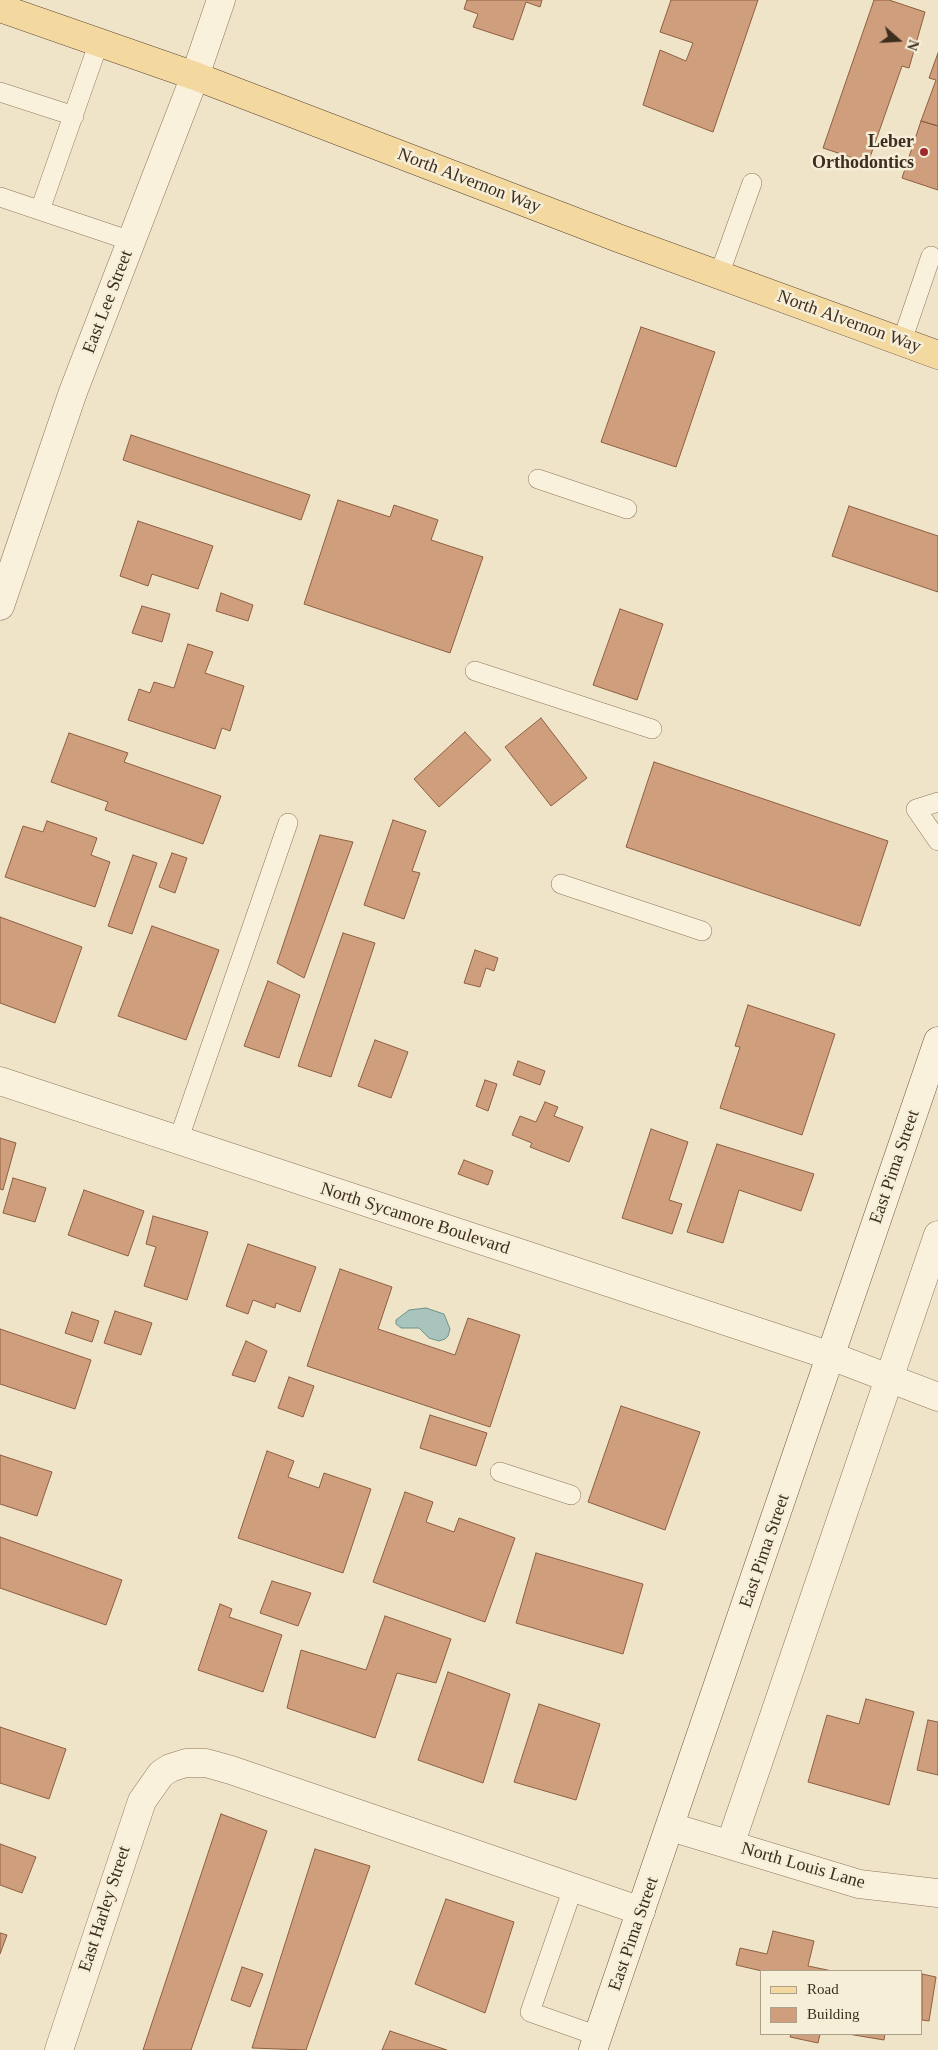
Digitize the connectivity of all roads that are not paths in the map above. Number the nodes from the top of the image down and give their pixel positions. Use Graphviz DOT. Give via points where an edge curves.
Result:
graph roads {
  1 [pos="221,0"];
  2 [pos="0,8"];
  3 [pos="99,42"];
  4 [pos="195,76"];
  5 [pos="0,92"];
  6 [pos="74,116"];
  7 [pos="752,183"];
  8 [pos="0,197"];
  9 [pos="40,210"];
  10 [pos="131,241"];
  11 [pos="932,256"];
  12 [pos="719,275"];
  13 [pos="902,341"];
  14 [pos="938,353"];
  15 [pos="538,479"];
  16 [pos="628,509"];
  17 [pos="0,606"];
  18 [pos="475,671"];
  19 [pos="652,729"];
  20 [pos="938,802"];
  21 [pos="288,823"];
  22 [pos="938,841"];
  23 [pos="561,884"];
  24 [pos="702,931"];
  25 [pos="937,1049"];
  26 [pos="0,1081"];
  27 [pos="178,1141"];
  28 [pos="938,1236"];
  29 [pos="831,1356"];
  30 [pos="889,1378"];
  31 [pos="938,1397"];
  32 [pos="500,1472"];
  33 [pos="571,1495"];
  34 [pos="671,1827"];
  35 [pos="730,1845"];
  36 [pos="573,1888"];
  37 [pos="938,1893"];
  38 [pos="642,1911"];
  39 [pos="595,2043"];
  40 [pos="59,2050"];
  1 -- 4 [label="street, East Lee Street"];
  2 -- 3 [label="main road, North Alvernon Way"];
  3 -- 4 [label="main road, North Alvernon Way"];
  3 -- 6 [label="lane"];
  4 -- 10 [label="street, East Lee Street"];
  4 -- 12 [label="main road, North Alvernon Way"];
  5 -- 6 [label="lane"];
  6 -- 9 [label="lane"];
  7 -- 12 [label="lane"];
  8 -- 9 [label="lane"];
  9 -- 10 [label="lane"];
  10 -- 17 [label="street, East Lee Street" via="73,392"];
  11 -- 13 [label="lane"];
  12 -- 13 [label="main road, North Alvernon Way"];
  13 -- 14 [label="main road, North Alvernon Way"];
  15 -- 16 [label="lane"];
  18 -- 19 [label="lane"];
  20 -- 22 [label="lane" via="916,809"];
  21 -- 27 [label="lane"];
  23 -- 24 [label="lane"];
  25 -- 29 [label="street, East Pima Street"];
  26 -- 27 [label="street, North Sycamore Boulevard"];
  27 -- 29 [label="street, North Sycamore Boulevard"];
  28 -- 30 [label="street"];
  29 -- 30 [label="street, North Sycamore Boulevard"];
  29 -- 34 [label="street, East Pima Street"];
  30 -- 31 [label="street, North Sycamore Boulevard"];
  30 -- 35 [label="street"];
  32 -- 33 [label="lane"];
  34 -- 35 [label="street, North Louis Lane"];
  34 -- 38 [label="street, East Pima Street"];
  35 -- 37 [label="street, North Louis Lane" via="859,1884"];
  36 -- 38 [label="street"];
  36 -- 39 [label="lane" via="530,2012"];
  36 -- 40 [label="street, East Harley Street" via="231,1770 206,1763 186,1763 170,1768 149,1790 134,1820"];
  38 -- 39 [label="street, East Pima Street"];
}
